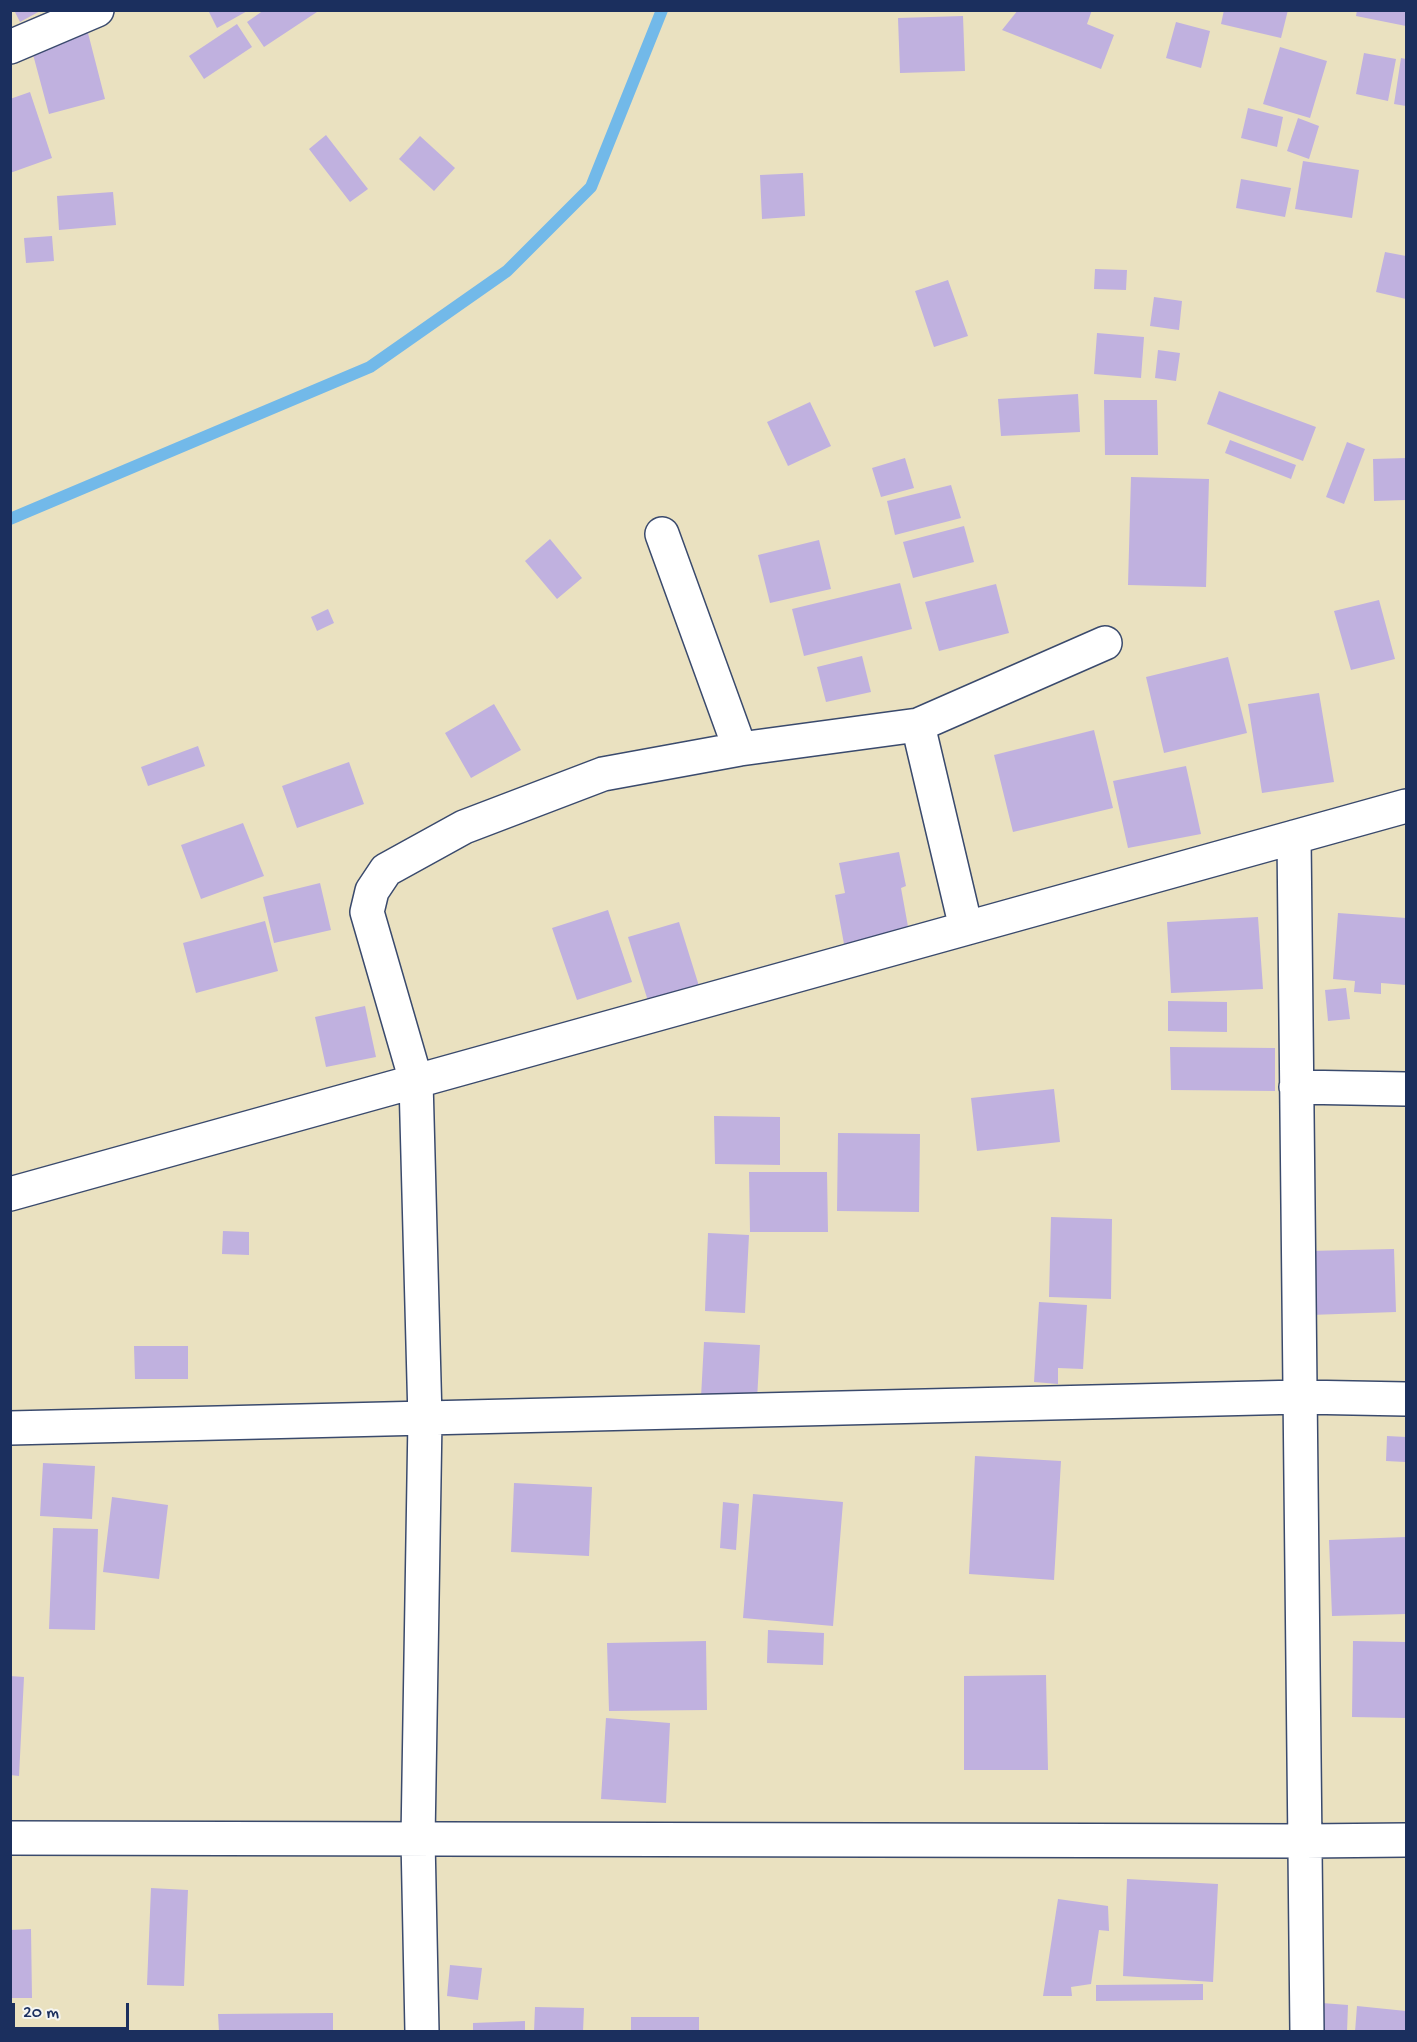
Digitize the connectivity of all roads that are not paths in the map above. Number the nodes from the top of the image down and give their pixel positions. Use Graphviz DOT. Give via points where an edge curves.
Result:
graph roads {
  1 [pos="97,10"];
  2 [pos="10,47"];
  3 [pos="662,534"];
  4 [pos="1106,643"];
  5 [pos="918,725"];
  6 [pos="740,749"];
  7 [pos="1407,806"];
  8 [pos="1294,837"];
  9 [pos="966,928"];
  10 [pos="416,1081"];
  11 [pos="1296,1087"];
  12 [pos="1407,1089"];
  13 [pos="10,1194"];
  14 [pos="1300,1397"];
  15 [pos="1407,1399"];
  16 [pos="425,1419"];
  17 [pos="10,1428"];
  18 [pos="10,1838"];
  19 [pos="418,1839"];
  20 [pos="1407,1840"];
  21 [pos="1305,1841"];
  22 [pos="422,2031"];
  23 [pos="1307,2031"];
  1 -- 2 [label="street"];
  3 -- 6 [label="street"];
  4 -- 5 [label="street"];
  5 -- 6 [label="street"];
  5 -- 9 [label="street"];
  6 -- 10 [label="street" via="603,774 464,827 386,870 372,891 367,912"];
  7 -- 8 [label="street"];
  8 -- 9 [label="street"];
  8 -- 11 [label="street"];
  9 -- 10 [label="street"];
  10 -- 13 [label="street"];
  10 -- 16 [label="street"];
  11 -- 12 [label="street"];
  11 -- 14 [label="street"];
  14 -- 15 [label="street"];
  14 -- 16 [label="street"];
  14 -- 21 [label="street"];
  16 -- 17 [label="street"];
  16 -- 19 [label="street"];
  18 -- 19 [label="street"];
  19 -- 21 [label="street"];
  19 -- 22 [label="street"];
  20 -- 21 [label="street"];
  21 -- 23 [label="street"];
}
